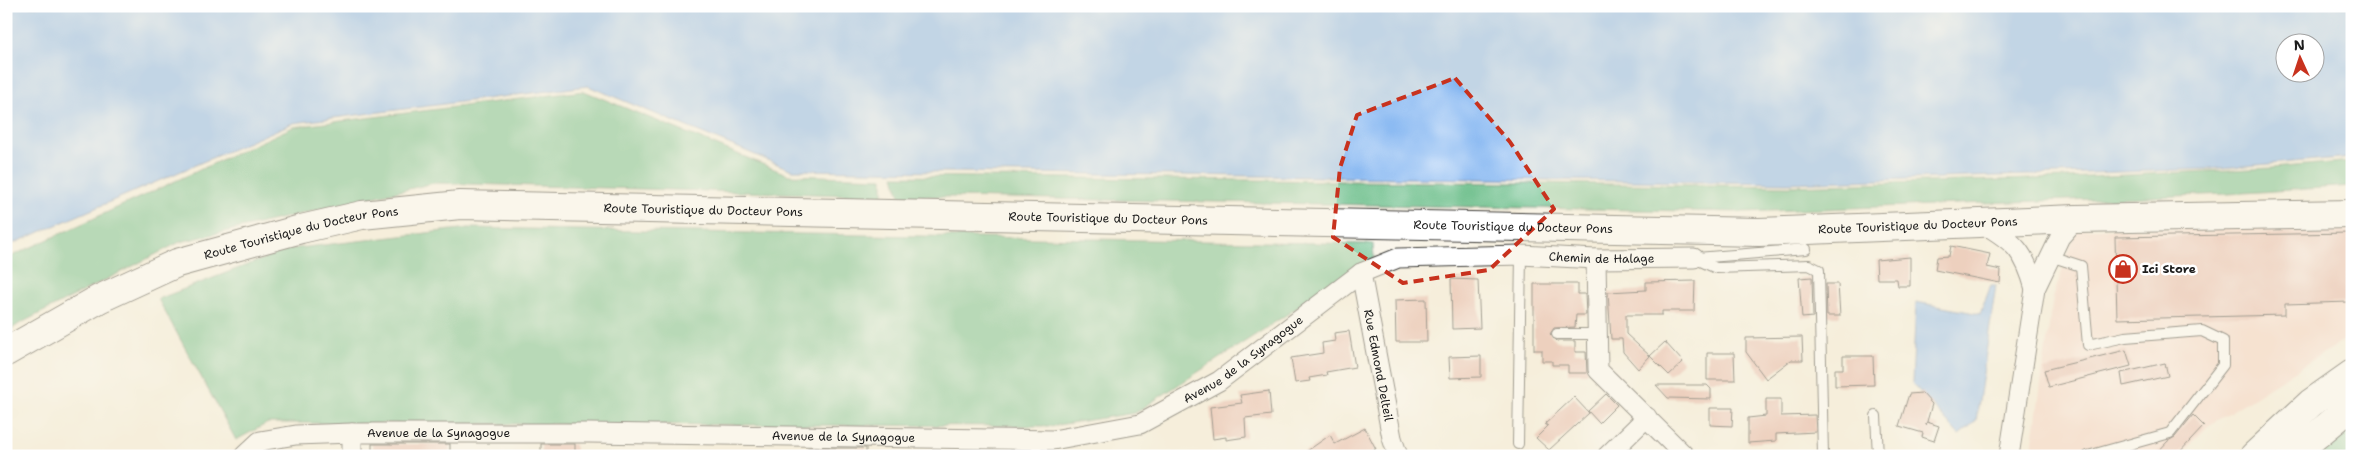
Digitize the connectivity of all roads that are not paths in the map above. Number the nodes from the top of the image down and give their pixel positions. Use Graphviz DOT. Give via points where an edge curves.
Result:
graph roads {
  1 [pos="2352,206"];
  2 [pos="2352,214"];
  3 [pos="2240,215"];
  4 [pos="2076,219"];
  5 [pos="1981,222"];
  6 [pos="1806,249"];
  7 [pos="1521,255"];
  8 [pos="2050,256"];
  9 [pos="1398,258"];
  10 [pos="1694,258"];
  11 [pos="1596,259"];
  12 [pos="1361,273"];
  13 [pos="2035,289"];
  14 [pos="1557,334"];
  15 [pos="1598,334"];
  16 [pos="6,352"];
  17 [pos="2352,374"];
  18 [pos="2352,406"];
  19 [pos="1876,416"];
  20 [pos="1647,418"];
  21 [pos="352,433"];
  22 [pos="1518,444"];
  23 [pos="2007,455"];
  24 [pos="244,456"];
  25 [pos="352,456"];
  26 [pos="1398,456"];
  27 [pos="1608,456"];
  28 [pos="1684,456"];
  29 [pos="1823,456"];
  30 [pos="1878,456"];
  31 [pos="2088,456"];
  32 [pos="2254,456"];
  33 [pos="2291,456"];
  1 -- 3 [label="highway"];
  2 -- 3 [label="highway"];
  3 -- 4 [label="highway, Route Touristique du Docteur Pons"];
  4 -- 5 [label="highway, Route Touristique du Docteur Pons"];
  4 -- 8 [label="street" via="2060,237"];
  5 -- 13 [label="street" via="2009,238 2029,268"];
  5 -- 16 [label="highway, Route Touristique du Docteur Pons" via="1759,232 460,205 362,215 177,263 99,299"];
  6 -- 10 [label="lane, Chemin de Halage"];
  7 -- 9 [label="street, Chemin de Halage"];
  7 -- 11 [label="street, Chemin de Halage"];
  7 -- 22 [label="lane"];
  8 -- 13 [label="street"];
  8 -- 31 [label="lane" via="2081,266 2088,345 2125,337 2202,331 2223,341 2223,365 2170,433"];
  9 -- 12 [label="street, Avenue de la Synagogue"];
  10 -- 11 [label="street, Chemin de Halage"];
  10 -- 29 [label="lane" via="1716,268 1809,265 1819,270"];
  11 -- 15 [label="street"];
  12 -- 21 [label="street, Avenue de la Synagogue" via="1219,382 1140,424 1053,440 589,432"];
  12 -- 26 [label="street, Rue Edmond Delteil"];
  13 -- 23 [label="street"];
  14 -- 15 [label="lane"];
  15 -- 20 [label="street" via="1598,370"];
  17 -- 32 [label="highway" via="2311,403"];
  18 -- 33 [label="highway"];
  19 -- 30 [label="lane"];
  20 -- 27 [label="street"];
  20 -- 28 [label="street"];
  21 -- 24 [label="street, Avenue de la Synagogue" via="296,435 260,441"];
  21 -- 25 [label="street"];
}
